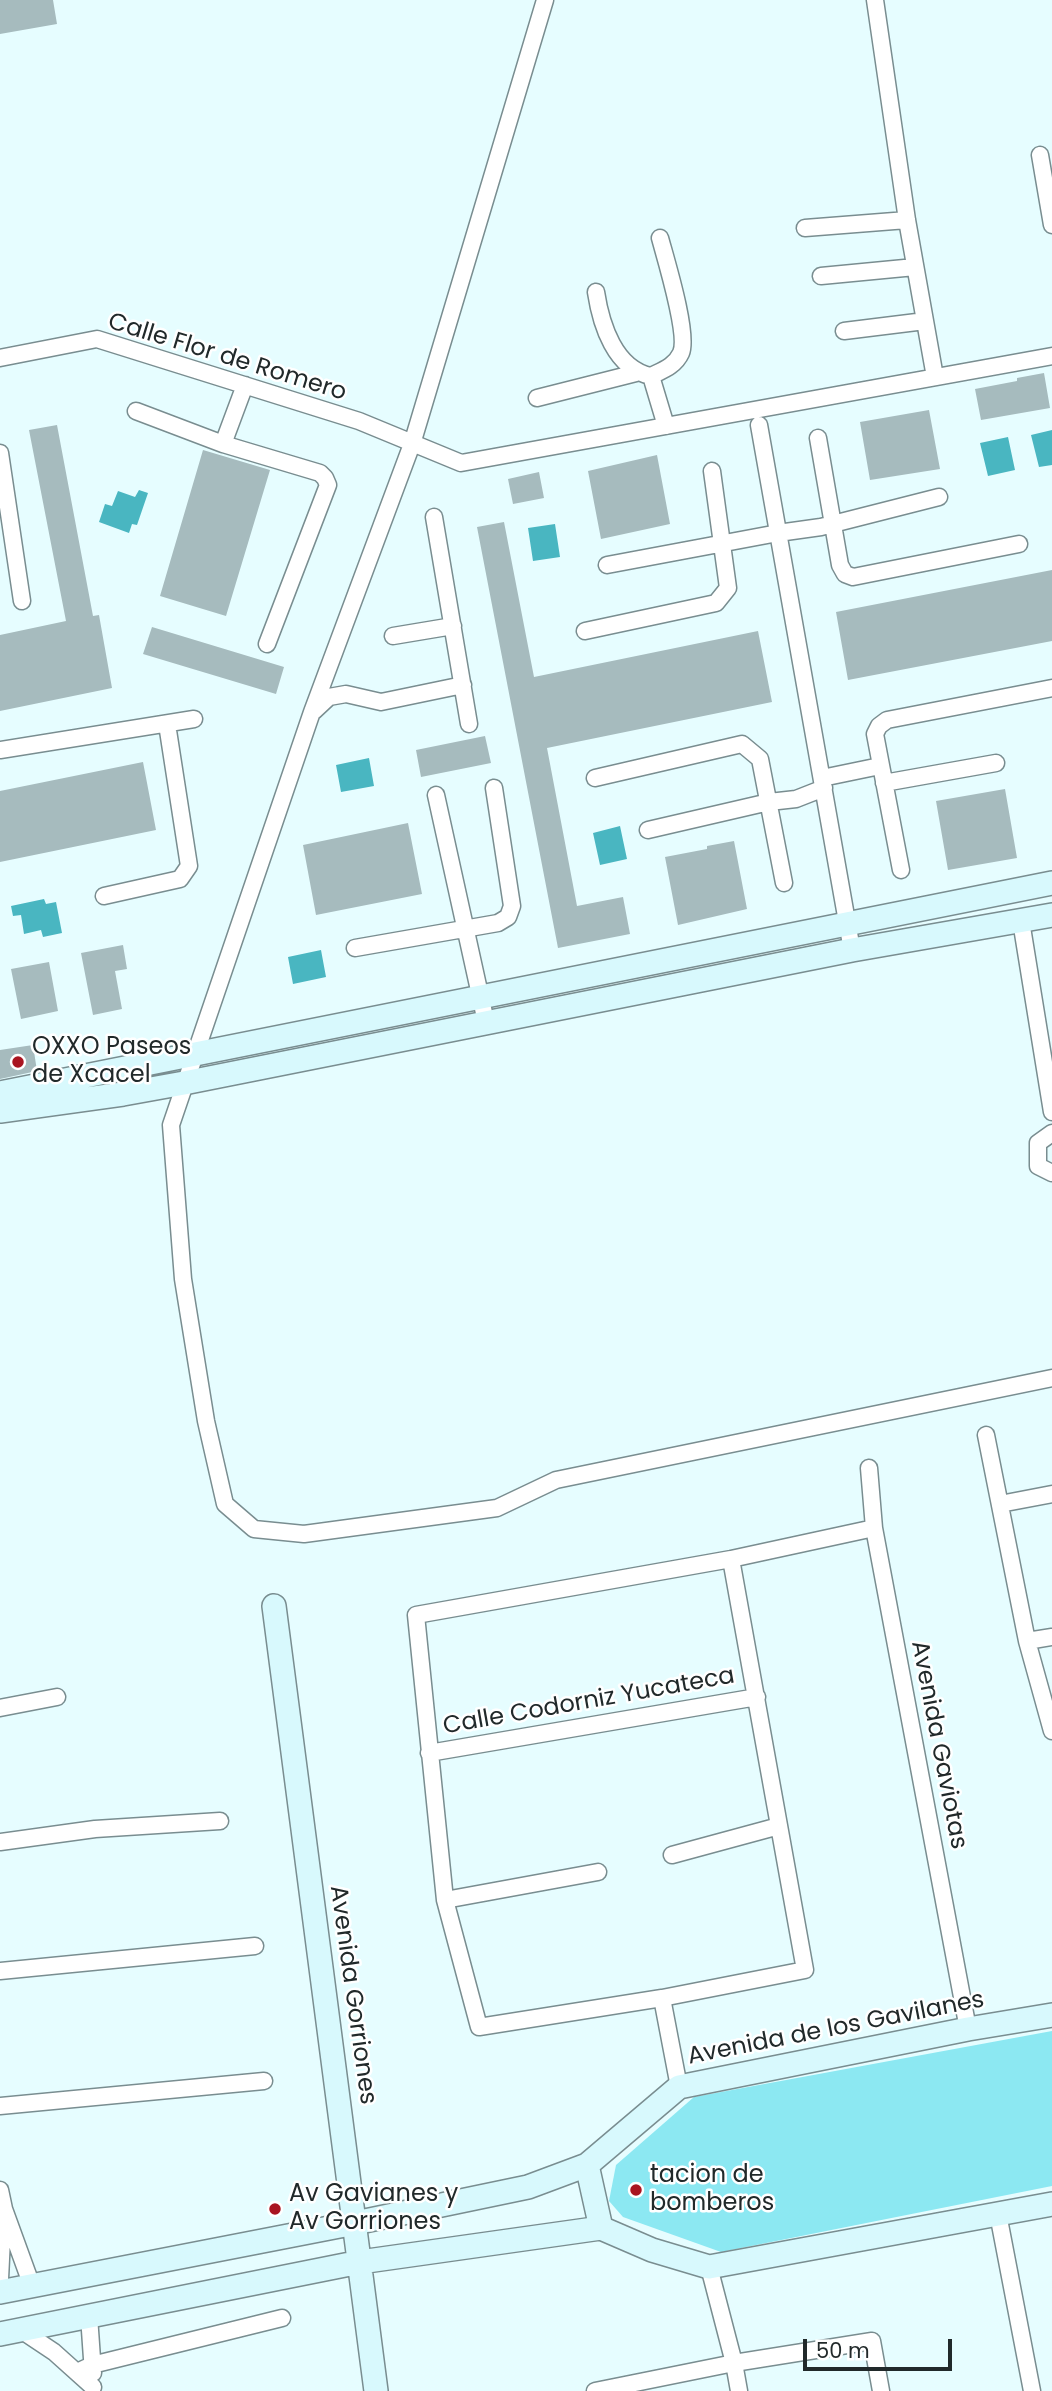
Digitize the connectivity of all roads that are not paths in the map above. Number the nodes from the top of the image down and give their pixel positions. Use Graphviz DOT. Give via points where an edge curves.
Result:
graph roads {
  1 [pos="545,0"];
  2 [pos="875,0"];
  3 [pos="1040,155"];
  4 [pos="907,220"];
  5 [pos="1052,225"];
  6 [pos="805,228"];
  7 [pos="660,238"];
  8 [pos="915,267"];
  9 [pos="821,276"];
  10 [pos="596,292"];
  11 [pos="925,321"];
  12 [pos="844,331"];
  13 [pos="1052,356"];
  14 [pos="0,358"];
  15 [pos="644,375"];
  16 [pos="935,377"];
  17 [pos="245,385"];
  18 [pos="537,398"];
  19 [pos="136,411"];
  20 [pos="759,425"];
  21 [pos="666,426"];
  22 [pos="818,438"];
  23 [pos="223,444"];
  24 [pos="412,444"];
  25 [pos="0,453"];
  26 [pos="712,471"];
  27 [pos="2,486"];
  28 [pos="939,497"];
  29 [pos="434,517"];
  30 [pos="833,523"];
  31 [pos="778,533"];
  32 [pos="722,544"];
  33 [pos="1019,544"];
  34 [pos="607,565"];
  35 [pos="22,601"];
  36 [pos="453,626"];
  37 [pos="584,631"];
  38 [pos="393,636"];
  39 [pos="267,644"];
  40 [pos="463,685"];
  41 [pos="1052,688"];
  42 [pos="312,712"];
  43 [pos="194,719"];
  44 [pos="167,724"];
  45 [pos="469,724"];
  46 [pos="0,750"];
  47 [pos="996,763"];
  48 [pos="880,766"];
  49 [pos="594,778"];
  50 [pos="823,783"];
  51 [pos="884,783"];
  52 [pos="494,788"];
  53 [pos="436,796"];
  54 [pos="769,802"];
  55 [pos="648,830"];
  56 [pos="901,870"];
  57 [pos="784,883"];
  58 [pos="1052,883"];
  59 [pos="104,896"];
  60 [pos="1052,915"];
  61 [pos="1021,920"];
  62 [pos="848,923"];
  63 [pos="464,929"];
  64 [pos="355,948"];
  65 [pos="852,950"];
  66 [pos="479,997"];
  67 [pos="486,1022"];
  68 [pos="195,1054"];
  69 [pos="1048,1073"];
  70 [pos="184,1083"];
  71 [pos="0,1093"];
  72 [pos="0,1111"];
  73 [pos="1052,1112"];
  74 [pos="1052,1133"];
  75 [pos="1052,1173"];
  76 [pos="1052,1378"];
  77 [pos="986,1436"];
  78 [pos="869,1468"];
  79 [pos="1052,1494"];
  80 [pos="1000,1504"];
  81 [pos="874,1528"];
  82 [pos="731,1559"];
  83 [pos="274,1606"];
  84 [pos="1052,1637"];
  85 [pos="1027,1641"];
  86 [pos="57,1697"];
  87 [pos="757,1697"];
  88 [pos="0,1708"];
  89 [pos="1052,1731"];
  90 [pos="429,1753"];
  91 [pos="220,1821"];
  92 [pos="779,1826"];
  93 [pos="0,1842"];
  94 [pos="672,1856"];
  95 [pos="598,1872"];
  96 [pos="446,1900"];
  97 [pos="255,1946"];
  98 [pos="0,1971"];
  99 [pos="662,1998"];
  100 [pos="1052,2015"];
  101 [pos="968,2029"];
  102 [pos="264,2081"];
  103 [pos="679,2087"];
  104 [pos="0,2106"];
  105 [pos="587,2165"];
  106 [pos="0,2190"];
  107 [pos="1052,2204"];
  108 [pos="4,2208"];
  109 [pos="998,2214"];
  110 [pos="355,2223"];
  111 [pos="601,2228"];
  112 [pos="360,2262"];
  113 [pos="709,2267"];
  114 [pos="0,2279"];
  115 [pos="32,2286"];
  116 [pos="0,2292"];
  117 [pos="89,2316"];
  118 [pos="282,2318"];
  119 [pos="11,2332"];
  120 [pos="734,2363"];
  121 [pos="92,2365"];
  122 [pos="77,2372"];
  123 [pos="94,2389"];
  124 [pos="376,2391"];
  125 [pos="597,2391"];
  126 [pos="739,2391"];
  127 [pos="881,2391"];
  128 [pos="1032,2391"];
  1 -- 24 [label="street"];
  2 -- 4 [label="street"];
  3 -- 5 [label="street"];
  4 -- 6 [label="street"];
  4 -- 8 [label="street"];
  7 -- 15 [label="street" via="681,326 682,351 672,366"];
  8 -- 9 [label="street"];
  8 -- 11 [label="street"];
  10 -- 15 [label="street" via="612,346"];
  11 -- 12 [label="street"];
  11 -- 16 [label="street"];
  13 -- 16 [label="street, Calle Flor de Romero"];
  14 -- 17 [label="street, Calle Flor de Romero" via="97,339"];
  15 -- 18 [label="street"];
  15 -- 21 [label="street"];
  16 -- 21 [label="street, Calle Flor de Romero"];
  17 -- 23 [label="street"];
  17 -- 24 [label="street, Calle Flor de Romero" via="359,421"];
  19 -- 23 [label="street"];
  20 -- 31 [label="street"];
  21 -- 24 [label="street, Calle Flor de Romero" via="461,463"];
  22 -- 30 [label="street"];
  23 -- 39 [label="street" via="320,473 328,485"];
  24 -- 42 [label="street"];
  25 -- 27 [label="street"];
  26 -- 32 [label="street"];
  27 -- 35 [label="street"];
  28 -- 30 [label="street"];
  29 -- 36 [label="street"];
  30 -- 31 [label="street"];
  30 -- 33 [label="street" via="840,565 853,577"];
  31 -- 32 [label="street"];
  31 -- 50 [label="street"];
  32 -- 34 [label="street"];
  32 -- 37 [label="street" via="728,588 716,603"];
  36 -- 38 [label="street"];
  36 -- 40 [label="street"];
  40 -- 42 [label="street" via="382,702 346,695 328,697"];
  40 -- 45 [label="street"];
  41 -- 48 [label="street" via="887,720 875,734"];
  42 -- 68 [label="street"];
  43 -- 44 [label="street"];
  44 -- 46 [label="street"];
  44 -- 59 [label="street" via="189,866 180,879"];
  47 -- 51 [label="street"];
  48 -- 50 [label="street"];
  48 -- 51 [label="street"];
  49 -- 54 [label="street" via="742,744 761,759"];
  50 -- 54 [label="street" via="796,799"];
  50 -- 62 [label="street"];
  51 -- 56 [label="street"];
  52 -- 63 [label="street" via="512,906 508,917 498,923"];
  53 -- 63 [label="street"];
  54 -- 55 [label="street"];
  54 -- 57 [label="street"];
  58 -- 62 [label="main road"];
  60 -- 61 [label="main road"];
  61 -- 65 [label="main road"];
  61 -- 69 [label="street"];
  62 -- 65 [label="street"];
  62 -- 66 [label="main road"];
  63 -- 64 [label="street"];
  63 -- 66 [label="street"];
  65 -- 67 [label="main road"];
  66 -- 67 [label="street"];
  66 -- 68 [label="main road"];
  67 -- 70 [label="main road"];
  68 -- 70 [label="street"];
  68 -- 71 [label="main road"];
  69 -- 73 [label="street"];
  70 -- 72 [label="main road"];
  70 -- 76 [label="street" via="171,1125 183,1279 225,1504 254,1529 304,1534 497,1508 556,1480"];
  74 -- 75 [label="street" via="1038,1143 1038,1166"];
  77 -- 80 [label="street"];
  78 -- 81 [label="street, Avenida Gaviotas"];
  79 -- 80 [label="street"];
  80 -- 85 [label="street"];
  81 -- 82 [label="street, Calle Codorniz Yucateca"];
  81 -- 101 [label="street, Avenida Gaviotas"];
  82 -- 87 [label="street, Calle Codorniz Yucateca"];
  82 -- 90 [label="street, Calle Codorniz Yucateca" via="415,1615"];
  83 -- 110 [label="main road, Avenida Gorriones"];
  84 -- 85 [label="street"];
  85 -- 89 [label="street"];
  86 -- 88 [label="street"];
  87 -- 90 [label="street, Calle Codorniz Yucateca"];
  87 -- 92 [label="street, Calle Codorniz Yucateca"];
  90 -- 96 [label="street, Calle Codorniz Yucateca"];
  91 -- 93 [label="street" via="95,1829"];
  92 -- 94 [label="street"];
  92 -- 99 [label="street, Calle Codorniz Yucateca" via="805,1970"];
  95 -- 96 [label="street"];
  96 -- 99 [label="street, Calle Codorniz Yucateca" via="479,2027"];
  97 -- 98 [label="street"];
  99 -- 103 [label="street"];
  100 -- 101 [label="main road, Avenida de los Gavilanes"];
  101 -- 103 [label="main road, Avenida de los Gavilanes"];
  102 -- 104 [label="street"];
  103 -- 105 [label="main road, Avenida de los Gavilanes"];
  105 -- 110 [label="main road, Avenida de los Gavilanes" via="528,2187"];
  105 -- 111 [label="main road"];
  106 -- 108 [label="street"];
  107 -- 109 [label="main road"];
  108 -- 114 [label="street"];
  108 -- 115 [label="street"];
  109 -- 113 [label="main road"];
  109 -- 128 [label="street"];
  110 -- 112 [label="main road, Avenida Gorriones"];
  110 -- 115 [label="main road, Avenida de los Gavilanes"];
  111 -- 112 [label="main road"];
  111 -- 113 [label="main road"];
  112 -- 117 [label="main road"];
  112 -- 124 [label="main road, Avenida Gorriones"];
  113 -- 120 [label="street"];
  115 -- 116 [label="main road, Avenida de los Gavilanes"];
  117 -- 119 [label="main road"];
  117 -- 121 [label="street"];
  118 -- 121 [label="street"];
  119 -- 122 [label="street" via="54,2352"];
  120 -- 125 [label="street"];
  120 -- 126 [label="street"];
  120 -- 127 [label="street" via="872,2341"];
  121 -- 122 [label="street"];
  121 -- 123 [label="street"];
  122 -- 123 [label="street"];
}
